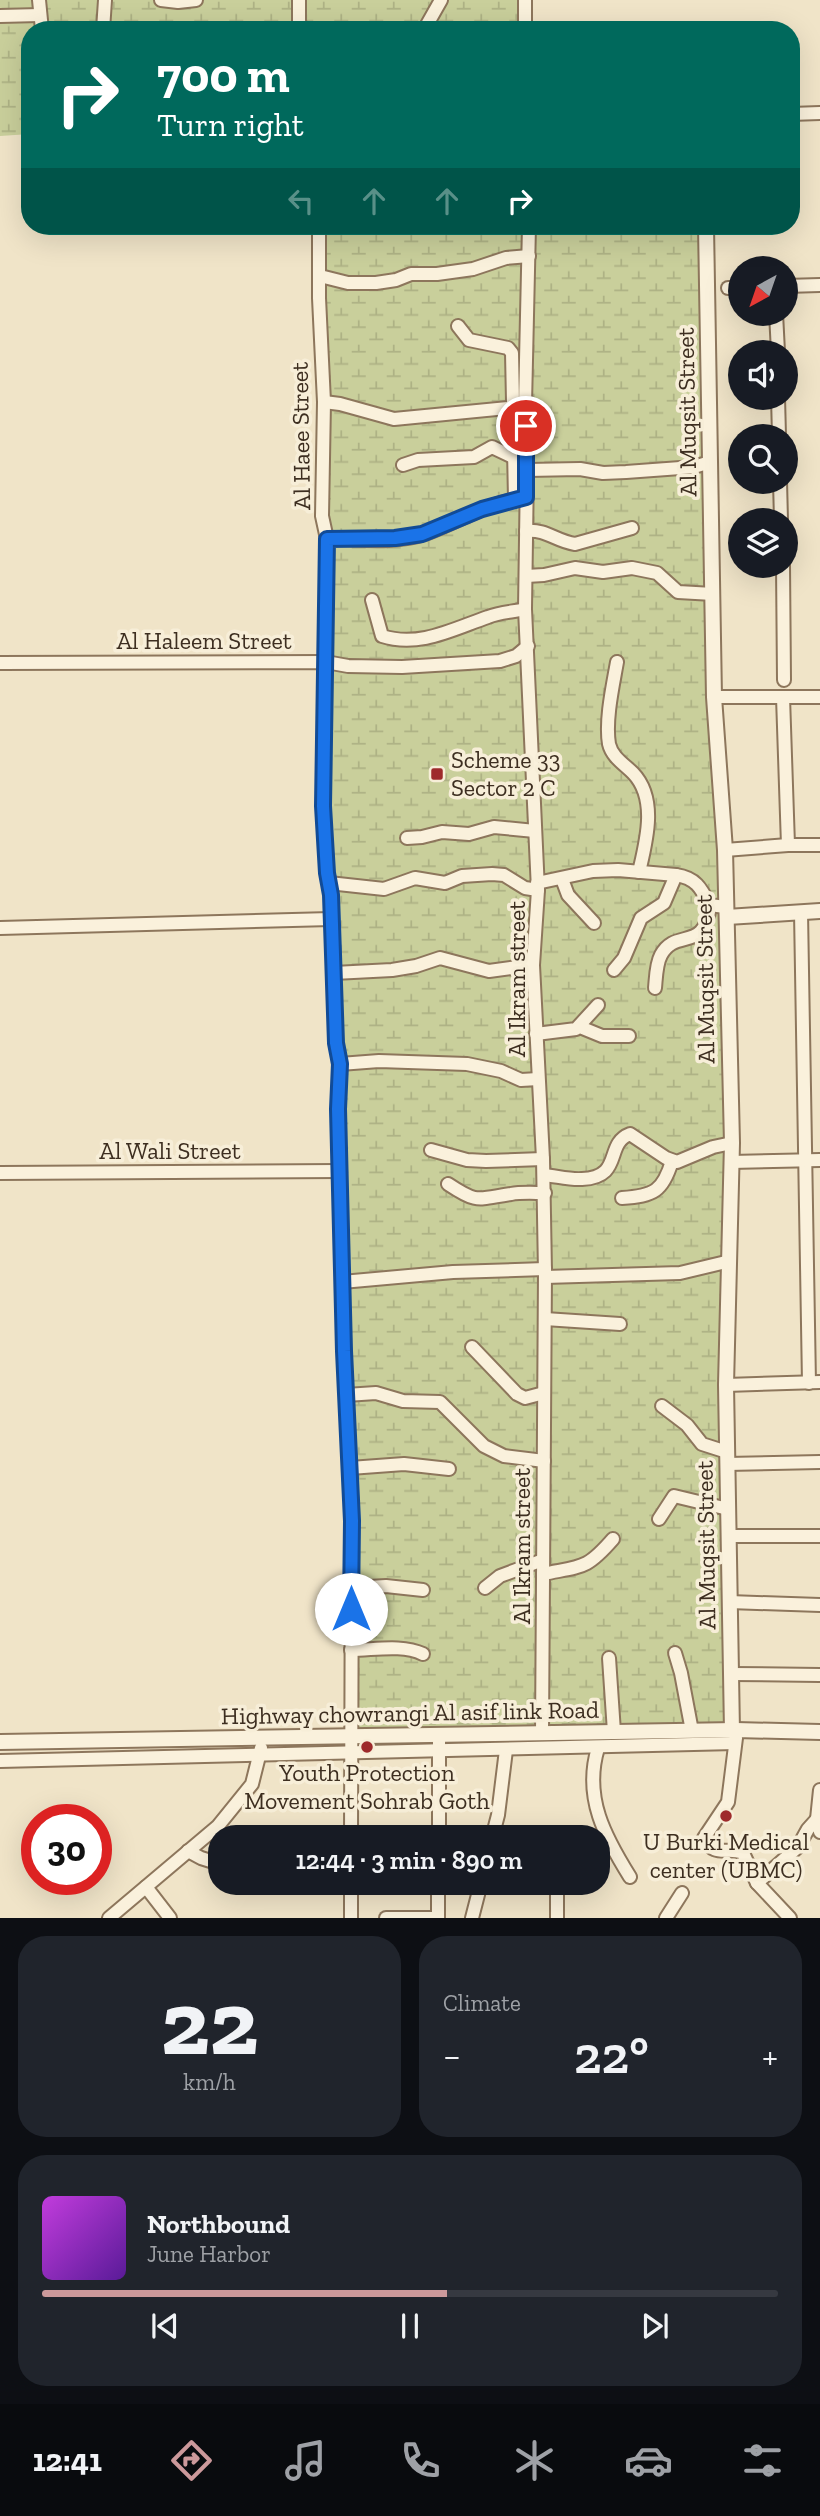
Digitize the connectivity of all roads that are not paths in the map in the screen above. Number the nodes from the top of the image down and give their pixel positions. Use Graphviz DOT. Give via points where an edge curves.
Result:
graph roads {
  1 [pos="39,0"];
  2 [pos="105,0"];
  3 [pos="162,0"];
  4 [pos="196,0"];
  5 [pos="299,0"];
  6 [pos="441,0"];
  7 [pos="525,0"];
  8 [pos="40,15"];
  9 [pos="0,16"];
  10 [pos="41,21"];
  11 [pos="104,21"];
  12 [pos="299,21"];
  13 [pos="429,21"];
  14 [pos="525,21"];
  15 [pos="820,113"];
  16 [pos="800,114"];
  17 [pos="319,235"];
  18 [pos="529,235"];
  19 [pos="706,235"];
  20 [pos="529,256"];
  21 [pos="320,276"];
  22 [pos="820,285"];
  23 [pos="798,286"];
  24 [pos="458,326"];
  25 [pos="324,401"];
  26 [pos="518,407"];
  27 [pos="513,457"];
  28 [pos="710,462"];
  29 [pos="403,465"];
  30 [pos="527,470"];
  31 [pos="521,498"];
  32 [pos="632,528"];
  33 [pos="526,531"];
  34 [pos="327,539"];
  35 [pos="526,576"];
  36 [pos="783,578"];
  37 [pos="713,594"];
  38 [pos="372,600"];
  39 [pos="525,609"];
  40 [pos="528,646"];
  41 [pos="326,662"];
  42 [pos="617,662"];
  43 [pos="0,663"];
  44 [pos="784,680"];
  45 [pos="820,696"];
  46 [pos="714,697"];
  47 [pos="783,697"];
  48 [pos="535,831"];
  49 [pos="407,838"];
  50 [pos="788,845"];
  51 [pos="820,845"];
  52 [pos="725,850"];
  53 [pos="639,872"];
  54 [pos="676,875"];
  55 [pos="562,879"];
  56 [pos="329,883"];
  57 [pos="537,886"];
  58 [pos="710,905"];
  59 [pos="820,911"];
  60 [pos="726,912"];
  61 [pos="801,912"];
  62 [pos="331,919"];
  63 [pos="594,923"];
  64 [pos="0,928"];
  65 [pos="533,965"];
  66 [pos="614,970"];
  67 [pos="334,974"];
  68 [pos="655,988"];
  69 [pos="598,1005"];
  70 [pos="580,1027"];
  71 [pos="536,1034"];
  72 [pos="629,1036"];
  73 [pos="340,1064"];
  74 [pos="538,1079"];
  75 [pos="732,1143"];
  76 [pos="431,1150"];
  77 [pos="543,1159"];
  78 [pos="805,1160"];
  79 [pos="820,1160"];
  80 [pos="673,1161"];
  81 [pos="731,1162"];
  82 [pos="340,1171"];
  83 [pos="0,1173"];
  84 [pos="544,1175"];
  85 [pos="448,1184"];
  86 [pos="544,1193"];
  87 [pos="622,1198"];
  88 [pos="730,1261"];
  89 [pos="545,1273"];
  90 [pos="342,1282"];
  91 [pos="545,1319"];
  92 [pos="620,1324"];
  93 [pos="472,1347"];
  94 [pos="814,1383"];
  95 [pos="726,1385"];
  96 [pos="544,1393"];
  97 [pos="346,1395"];
  98 [pos="662,1406"];
  99 [pos="727,1458"];
  100 [pos="544,1461"];
  101 [pos="820,1462"];
  102 [pos="350,1468"];
  103 [pos="449,1469"];
  104 [pos="728,1509"];
  105 [pos="659,1519"];
  106 [pos="728,1536"];
  107 [pos="820,1536"];
  108 [pos="613,1539"];
  109 [pos="543,1560"];
  110 [pos="543,1574"];
  111 [pos="351,1588"];
  112 [pos="485,1588"];
  113 [pos="423,1590"];
  114 [pos="729,1602"];
  115 [pos="820,1605"];
  116 [pos="351,1650"];
  117 [pos="675,1653"];
  118 [pos="423,1654"];
  119 [pos="609,1658"];
  120 [pos="731,1674"];
  121 [pos="820,1675"];
  122 [pos="692,1731"];
  123 [pos="614,1732"];
  124 [pos="820,1732"];
  125 [pos="542,1733"];
  126 [pos="439,1735"];
  127 [pos="734,1735"];
  128 [pos="350,1736"];
  129 [pos="262,1738"];
  130 [pos="0,1742"];
  131 [pos="598,1748"];
  132 [pos="506,1750"];
  133 [pos="439,1752"];
  134 [pos="350,1753"];
  135 [pos="260,1755"];
  136 [pos="0,1761"];
  137 [pos="820,1790"];
  138 [pos="817,1819"];
  139 [pos="351,1825"];
  140 [pos="439,1825"];
  141 [pos="495,1825"];
  142 [pos="600,1825"];
  143 [pos="820,1832"];
  144 [pos="610,1850"];
  145 [pos="188,1851"];
  146 [pos="208,1860"];
  147 [pos="630,1877"];
  148 [pos="757,1883"];
  149 [pos="146,1886"];
  150 [pos="682,1894"];
  151 [pos="351,1895"];
  152 [pos="438,1895"];
  153 [pos="478,1895"];
  154 [pos="557,1895"];
  155 [pos="109,1917"];
  156 [pos="170,1917"];
  157 [pos="351,1917"];
  158 [pos="386,1917"];
  159 [pos="432,1917"];
  160 [pos="438,1917"];
  161 [pos="472,1917"];
  162 [pos="557,1917"];
  163 [pos="666,1917"];
  164 [pos="790,1917"];
  1 -- 8 [label="street"];
  2 -- 11 [label="street"];
  3 -- 4 [label="street"];
  5 -- 12 [label="street"];
  6 -- 13 [label="street"];
  7 -- 14 [label="street"];
  8 -- 9 [label="street"];
  8 -- 10 [label="street"];
  15 -- 16 [label="street"];
  17 -- 21 [label="street, Al Haee Street"];
  18 -- 20 [label="street, Al Ikram street"];
  19 -- 28 [label="street, Al Muqsit Street"];
  20 -- 21 [label="street" via="376,283"];
  20 -- 26 [label="street, Al Ikram street"];
  21 -- 25 [label="street, Al Haee Street"];
  22 -- 23 [label="street"];
  24 -- 26 [label="street" via="469,340 510,350"];
  25 -- 26 [label="street" via="394,419"];
  25 -- 34 [label="street, Al Haee Street" via="322,516"];
  26 -- 27 [label="street"];
  26 -- 30 [label="street, Al Ikram street"];
  27 -- 29 [label="street" via="492,447 474,457"];
  27 -- 31 [label="street"];
  28 -- 30 [label="street" via="626,472"];
  28 -- 37 [label="street, Al Muqsit Street"];
  30 -- 31 [label="street, Al Ikram street"];
  31 -- 33 [label="street, Al Ikram street"];
  31 -- 34 [label="street" via="422,534"];
  32 -- 33 [label="street" via="575,544 542,530"];
  33 -- 35 [label="street, Al Ikram street"];
  34 -- 41 [label="street, Al Haee Street"];
  35 -- 37 [label="street" via="575,568 603,572 632,568 657,573 678,592"];
  35 -- 39 [label="street, Al Ikram street"];
  36 -- 44 [label="street"];
  37 -- 46 [label="street, Al Muqsit Street"];
  38 -- 39 [label="street" via="382,636 406,641"];
  39 -- 40 [label="street, Al Ikram street"];
  40 -- 41 [label="street, Al Haleem Street" via="500,661 402,667"];
  40 -- 48 [label="street, Al Ikram street"];
  41 -- 43 [label="street, Al Haleem Street"];
  41 -- 56 [label="street, Al Haee Street" via="323,806"];
  42 -- 53 [label="street" via="609,740 613,752 642,788 648,828"];
  45 -- 47 [label="street"];
  46 -- 47 [label="street"];
  46 -- 52 [label="street, Al Muqsit Street"];
  47 -- 50 [label="street"];
  48 -- 49 [label="street" via="494,827 469,834 442,832"];
  48 -- 57 [label="street, Al Ikram street"];
  50 -- 51 [label="street"];
  50 -- 52 [label="street"];
  52 -- 60 [label="street, Al Muqsit Street"];
  53 -- 54 [label="street"];
  53 -- 55 [label="street" via="593,871"];
  54 -- 58 [label="street" via="696,882"];
  54 -- 66 [label="street" via="664,903 641,918"];
  55 -- 57 [label="street"];
  55 -- 63 [label="street" via="568,895"];
  56 -- 57 [label="street" via="384,889 415,878 445,883 462,876 492,874 504,875 525,888"];
  56 -- 62 [label="street, Al Haee Street"];
  57 -- 65 [label="street, Al Ikram street"];
  58 -- 60 [label="street"];
  58 -- 68 [label="street" via="704,929 675,943 659,958"];
  59 -- 61 [label="street"];
  60 -- 61 [label="street"];
  60 -- 75 [label="street, Al Muqsit Street"];
  61 -- 78 [label="street"];
  62 -- 64 [label="street"];
  62 -- 67 [label="street, Al Haee Street"];
  65 -- 67 [label="street" via="494,972 440,958 393,970"];
  65 -- 71 [label="street, Al Ikram street"];
  67 -- 73 [label="street, Al Haee Street"];
  69 -- 70 [label="street"];
  70 -- 71 [label="street"];
  70 -- 72 [label="street" via="602,1036"];
  71 -- 74 [label="street, Al Ikram street"];
  73 -- 74 [label="street" via="467,1064 521,1080"];
  73 -- 82 [label="street, Al Haee Street"];
  74 -- 77 [label="street, Al Ikram street"];
  75 -- 80 [label="street"];
  75 -- 81 [label="street, Al Muqsit Street"];
  76 -- 77 [label="street" via="467,1160"];
  77 -- 84 [label="street, Al Ikram street"];
  78 -- 79 [label="street"];
  78 -- 81 [label="street"];
  78 -- 94 [label="street"];
  80 -- 84 [label="street" via="630,1134 620,1141 610,1167 597,1176"];
  80 -- 87 [label="street" via="661,1188"];
  81 -- 88 [label="street, Al Muqsit Street"];
  82 -- 83 [label="street, Al Wali Street"];
  82 -- 90 [label="street, Al Haee Street"];
  84 -- 86 [label="street, Al Ikram street"];
  85 -- 86 [label="street" via="481,1201"];
  86 -- 89 [label="street, Al Ikram street"];
  88 -- 89 [label="street" via="680,1273"];
  88 -- 95 [label="street, Al Muqsit Street"];
  89 -- 90 [label="street" via="453,1272"];
  89 -- 91 [label="street, Al Ikram street"];
  90 -- 97 [label="street, Al Haee Street"];
  91 -- 92 [label="street"];
  91 -- 96 [label="street, Al Ikram street"];
  93 -- 96 [label="street" via="517,1394 531,1398"];
  94 -- 95 [label="street"];
  95 -- 99 [label="street, Al Muqsit Street"];
  96 -- 100 [label="street, Al Ikram street"];
  97 -- 100 [label="street" via="376,1393 403,1401 440,1402 494,1452"];
  97 -- 102 [label="street, Al Haee Street"];
  98 -- 99 [label="street" via="691,1428 702,1444"];
  99 -- 101 [label="street"];
  99 -- 104 [label="street, Al Muqsit Street"];
  100 -- 109 [label="street, Al Ikram street"];
  102 -- 103 [label="street" via="404,1464"];
  102 -- 111 [label="street, Al Haee Street"];
  104 -- 105 [label="street" via="674,1496"];
  104 -- 106 [label="street, Al Muqsit Street"];
  106 -- 107 [label="street"];
  106 -- 114 [label="street, Al Muqsit Street"];
  108 -- 110 [label="street" via="586,1566"];
  109 -- 110 [label="street, Al Ikram street"];
  109 -- 112 [label="street" via="500,1576"];
  110 -- 125 [label="street, Al Ikram street"];
  111 -- 113 [label="street"];
  111 -- 116 [label="street, Al Haee Street"];
  114 -- 115 [label="street"];
  114 -- 120 [label="street, Al Muqsit Street"];
  116 -- 118 [label="street" via="414,1649"];
  116 -- 128 [label="street, Al Haee Street"];
  117 -- 122 [label="street"];
  119 -- 123 [label="street"];
  120 -- 121 [label="street"];
  120 -- 127 [label="street, Al Muqsit Street"];
  122 -- 123 [label="street, Highway chowrangi Al asif link Road"];
  122 -- 127 [label="street, Highway chowrangi Al asif link Road"];
  123 -- 125 [label="street, Highway chowrangi Al asif link Road"];
  124 -- 127 [label="street, Highway chowrangi Al asif link Road"];
  125 -- 126 [label="street, Highway chowrangi Al asif link Road"];
  126 -- 128 [label="street, Highway chowrangi Al asif link Road"];
  126 -- 133 [label="street"];
  127 -- 131 [label="street"];
  127 -- 148 [label="street" via="728,1802 705,1838 719,1851 743,1853"];
  128 -- 129 [label="street, Highway chowrangi Al asif link Road"];
  128 -- 134 [label="street, Al Haee Street"];
  129 -- 130 [label="street, Highway chowrangi Al asif link Road"];
  129 -- 135 [label="street"];
  131 -- 132 [label="street"];
  131 -- 142 [label="street" via="593,1784"];
  132 -- 133 [label="street"];
  132 -- 141 [label="street"];
  133 -- 134 [label="street"];
  133 -- 140 [label="street"];
  134 -- 135 [label="street"];
  134 -- 139 [label="street, Al Haee Street"];
  135 -- 136 [label="street"];
  135 -- 145 [label="street" via="252,1784 218,1826"];
  137 -- 138 [label="street"];
  138 -- 143 [label="street"];
  138 -- 148 [label="street" via="798,1847"];
  144 -- 147 [label="street"];
  145 -- 146 [label="street"];
  145 -- 149 [label="street"];
  148 -- 164 [label="street"];
  149 -- 155 [label="street"];
  149 -- 156 [label="street"];
  150 -- 163 [label="street"];
  151 -- 157 [label="street"];
  152 -- 160 [label="street"];
  153 -- 161 [label="street"];
  154 -- 162 [label="street"];
  158 -- 159 [label="street"];
}
